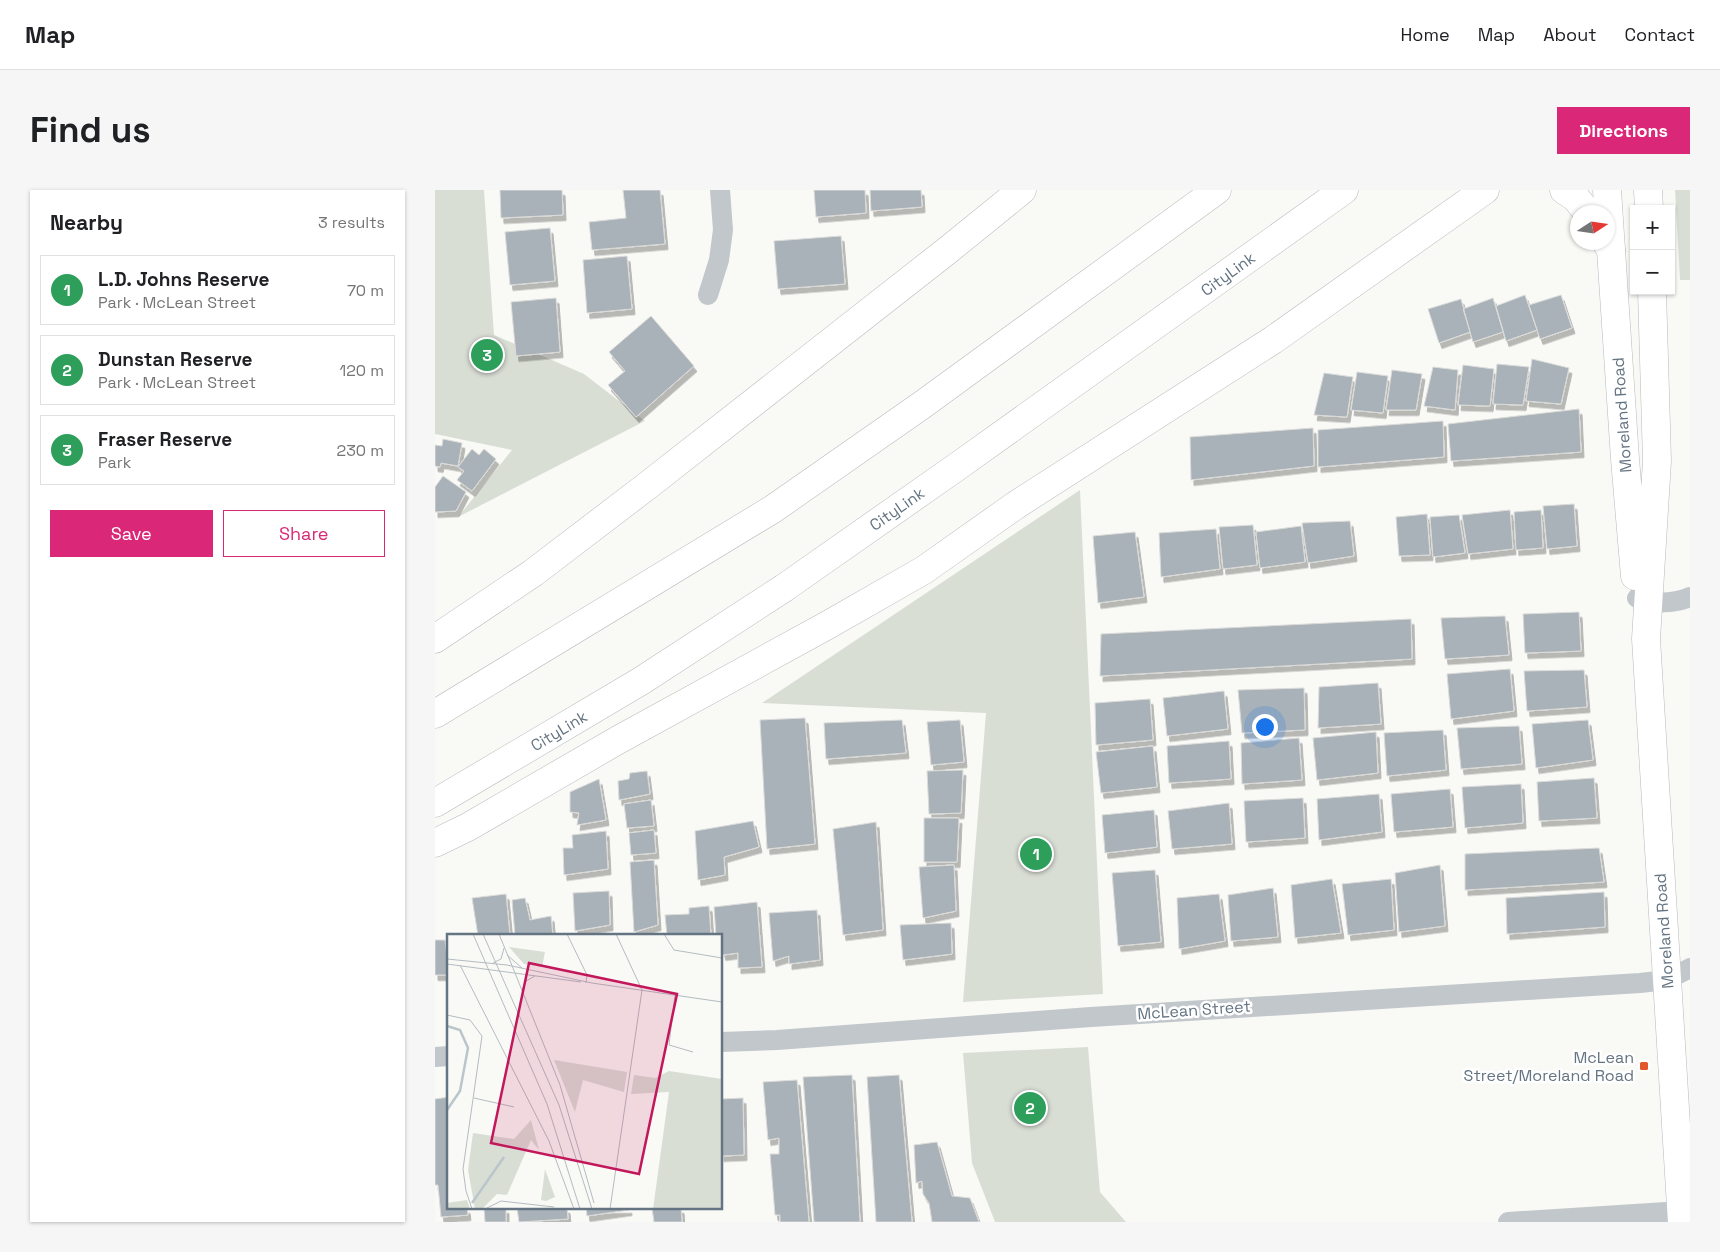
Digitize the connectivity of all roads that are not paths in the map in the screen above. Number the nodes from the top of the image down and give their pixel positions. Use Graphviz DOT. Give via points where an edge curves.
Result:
graph roads {
  1 [pos="721,190"];
  2 [pos="1022,190"];
  3 [pos="1217,190"];
  4 [pos="1344,190"];
  5 [pos="1485,190"];
  6 [pos="1564,190"];
  7 [pos="1607,190"];
  8 [pos="1648,190"];
  9 [pos="1582,205"];
  10 [pos="1607,205"];
  11 [pos="1649,205"];
  12 [pos="1608,250"];
  13 [pos="708,295"];
  14 [pos="1652,295"];
  15 [pos="1690,597"];
  16 [pos="1642,600"];
  17 [pos="435,639"];
  18 [pos="435,714"];
  19 [pos="435,803"];
  20 [pos="435,843"];
  21 [pos="1679,974"];
  22 [pos="723,1042"];
  23 [pos="1682,1217"];
  24 [pos="1508,1222"];
  1 -- 13 [label="street" via="723,230 719,260"];
  2 -- 17 [label="main road" via="640,492 533,573"];
  3 -- 18 [label="main road" via="923,405 773,509"];
  4 -- 19 [label="main road, CityLink" via="783,588 641,682"];
  5 -- 20 [label="main road" via="1273,340 1016,505 924,570"];
  6 -- 9 [label="main road"];
  7 -- 10 [label="main road, Moreland Road"];
  8 -- 11 [label="main road"];
  12 -- 16 [label="main road, Moreland Road" via="1625,459"];
  14 -- 16 [label="main road, Moreland Road" via="1657,461"];
  15 -- 16 [label="street" via="1662,603"];
  16 -- 21 [label="main road, Moreland Road"];
  21 -- 22 [label="street, McLean Street" via="1631,984"];
  21 -- 23 [label="main road, Moreland Road"];
  23 -- 24 [label="street"];
}
